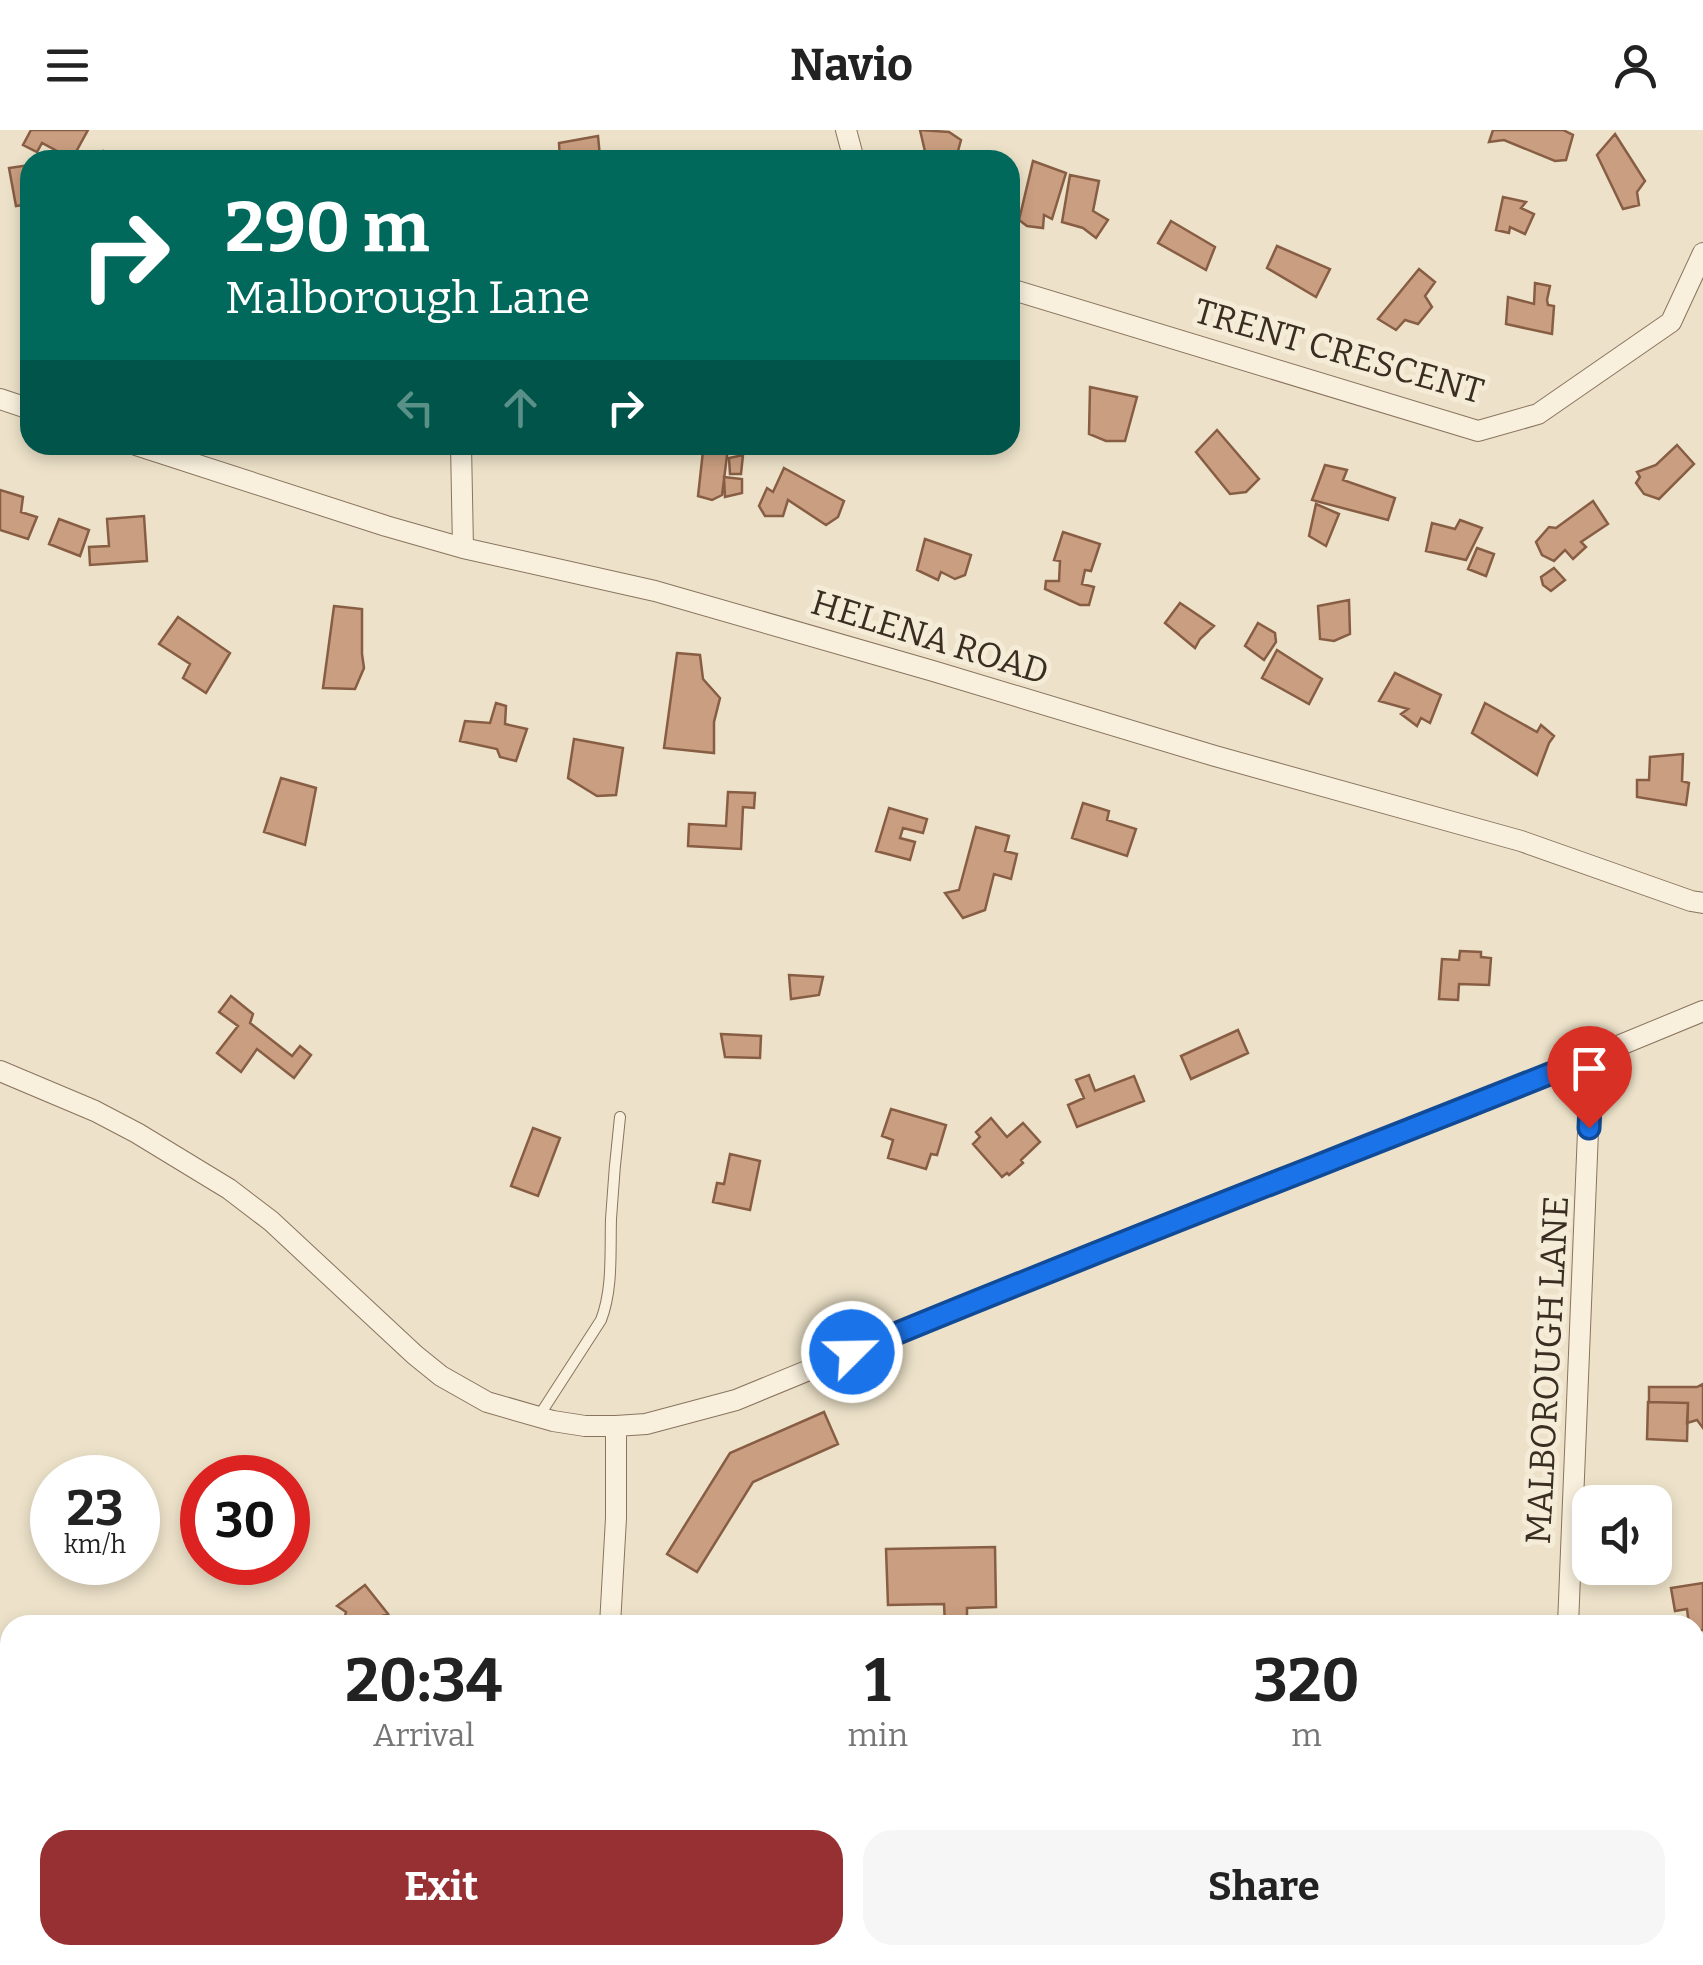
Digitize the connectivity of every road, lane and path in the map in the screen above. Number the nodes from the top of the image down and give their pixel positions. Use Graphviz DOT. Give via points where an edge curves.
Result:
graph roads {
  1 [pos="1703,253"];
  2 [pos="1020,292"];
  3 [pos="167,455"];
  4 [pos="461,455"];
  5 [pos="463,548"];
  6 [pos="1703,903"];
  7 [pos="1703,1011"];
  8 [pos="1592,1057"];
  9 [pos="0,1070"];
  10 [pos="620,1117"];
  11 [pos="538,1417"];
  12 [pos="616,1426"];
  13 [pos="611,1615"];
  14 [pos="1568,1615"];
  1 -- 2 [label="street, TRENT CRESCENT" via="1671,322 1538,414 1478,431"];
  3 -- 5 [label="street, HELENA ROAD"];
  4 -- 5 [label="street"];
  5 -- 6 [label="street, HELENA ROAD" via="655,591 1520,841"];
  7 -- 8 [label="street"];
  8 -- 12 [label="street" via="736,1400"];
  8 -- 14 [label="street, MALBOROUGH LANE"];
  9 -- 11 [label="street" via="95,1110 229,1189 442,1376 487,1402"];
  10 -- 11 [label="lane" via="602,1320"];
  11 -- 12 [label="street"];
  12 -- 13 [label="street"];
}
